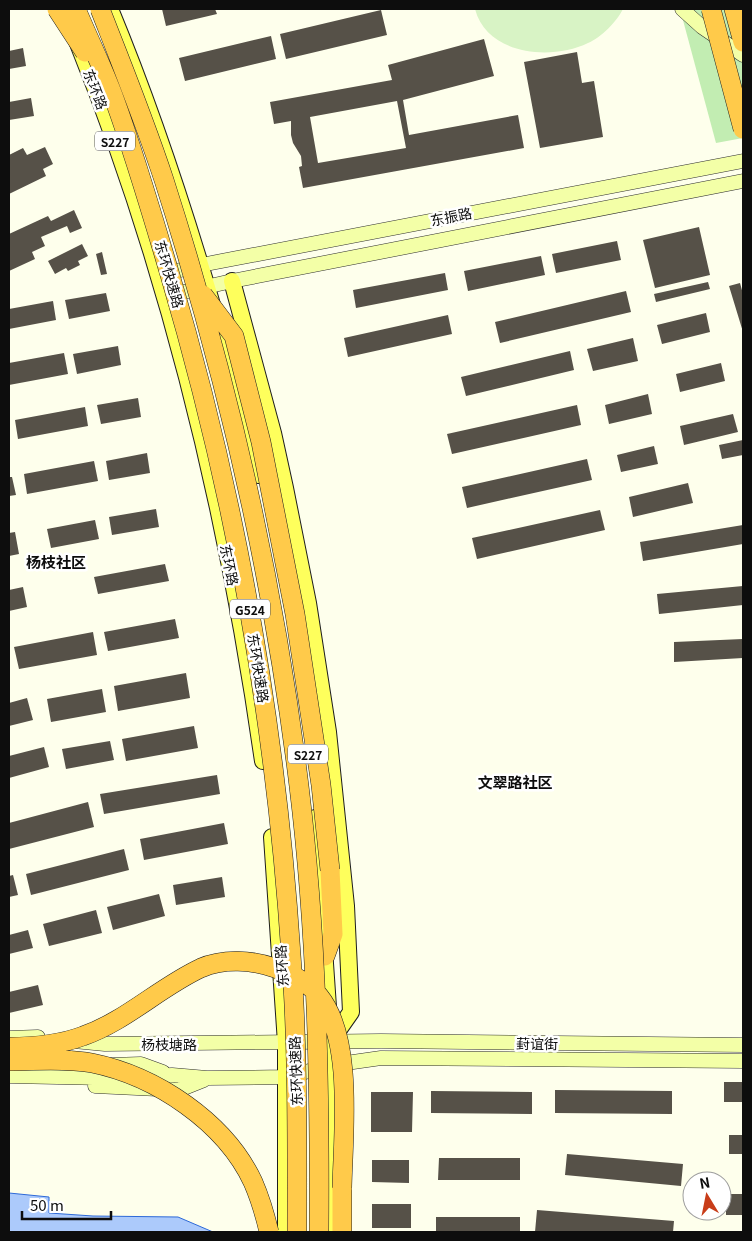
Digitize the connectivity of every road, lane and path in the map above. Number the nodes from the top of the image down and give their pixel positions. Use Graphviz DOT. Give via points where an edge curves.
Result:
graph roads {
  1 [pos="57,9"];
  2 [pos="64,9"];
  3 [pos="76,9"];
  4 [pos="100,9"];
  5 [pos="110,9"];
  6 [pos="682,9"];
  7 [pos="711,9"];
  8 [pos="734,9"];
  9 [pos="743,42"];
  10 [pos="743,55"];
  11 [pos="114,99"];
  12 [pos="743,129"];
  13 [pos="743,161"];
  14 [pos="743,182"];
  15 [pos="201,265"];
  16 [pos="160,275"];
  17 [pos="232,281"];
  18 [pos="201,285"];
  19 [pos="166,296"];
  20 [pos="266,408"];
  21 [pos="252,444"];
  22 [pos="269,524"];
  23 [pos="293,526"];
  24 [pos="325,956"];
  25 [pos="9,1038"];
  26 [pos="330,1042"];
  27 [pos="286,1043"];
  28 [pos="743,1046"];
  29 [pos="9,1047"];
  30 [pos="9,1061"];
  31 [pos="743,1061"];
  32 [pos="332,1065"];
  33 [pos="9,1076"];
  34 [pos="56,1076"];
  35 [pos="286,1077"];
  36 [pos="207,1078"];
  37 [pos="269,1232"];
  38 [pos="286,1232"];
  39 [pos="297,1232"];
  40 [pos="319,1232"];
  41 [pos="332,1232"];
  42 [pos="342,1232"];
  1 -- 11 [label="highway, bridge"];
  2 -- 16 [label="main road, 东环路 / S227" via="110,126"];
  3 -- 11 [label="highway, 东环快速路 / G524, bridge"];
  4 -- 18 [label="highway, 东环快速路 / G524, bridge"];
  5 -- 15 [label="main road, S227" via="152,115"];
  6 -- 10 [label="main road"];
  7 -- 12 [label="highway, bridge"];
  8 -- 9 [label="highway"];
  11 -- 39 [label="highway, 东环快速路 / G524, bridge" via="170,272 218,452 264,695 277,788 292,959"];
  13 -- 15 [label="main road, 东振路"];
  14 -- 17 [label="main road, 东振路"];
  15 -- 16 [label="main road, 东振路"];
  15 -- 18 [label="main road, S227"];
  16 -- 19 [label="main road, 东环路 / S227"];
  17 -- 18 [label="main road, 东振路"];
  17 -- 20 [label="main road"];
  18 -- 19 [label="main road, 东振路"];
  18 -- 21 [label="main road, S227"];
  18 -- 24 [label="highway, bridge" via="234,336 261,442 295,614 321,785 330,870 333,934"];
  18 -- 40 [label="highway, 东环快速路 / G524, bridge" via="257,531 300,787 314,958 320,1099"];
  19 -- 27 [label="main road, 东环路 / S227" via="207,454 255,705 272,832"];
  20 -- 21 [label="main road" via="252,428"];
  20 -- 23 [label="main road"];
  21 -- 22 [label="main road, S227"];
  22 -- 23 [label="main road" via="277,529"];
  22 -- 24 [label="main road, S227" via="287,614 312,785"];
  23 -- 26 [label="main road" via="328,732 346,906 351,1012"];
  24 -- 26 [label="main road, S227"];
  25 -- 27 [label="main road, 杨枝塘路" via="45,1037 105,1044"];
  26 -- 27 [label="main road, 杨枝塘路"];
  26 -- 28 [label="main road, 葑谊街"];
  26 -- 32 [label="main road, S227"];
  27 -- 35 [label="main road, 东环路 / S227"];
  29 -- 42 [label="highway, bridge" via="40,1047 84,1036 190,974 214,964 232,961 255,963 296,977 316,992 324,1003 339,1043 343,1071"];
  30 -- 37 [label="highway, bridge" via="92,1063 119,1071 174,1096 212,1126 235,1153 253,1181"];
  31 -- 32 [label="main road, 葑谊街" via="381,1058"];
  32 -- 35 [label="main road"];
  32 -- 41 [label="main road, S227"];
  33 -- 34 [label="main road"];
  34 -- 36 [label="main road" via="172,1075"];
  34 -- 36 [label="main road" via="78,1085 178,1090"];
  35 -- 36 [label="main road"];
  35 -- 38 [label="main road, 东环路 / S227"];
}
